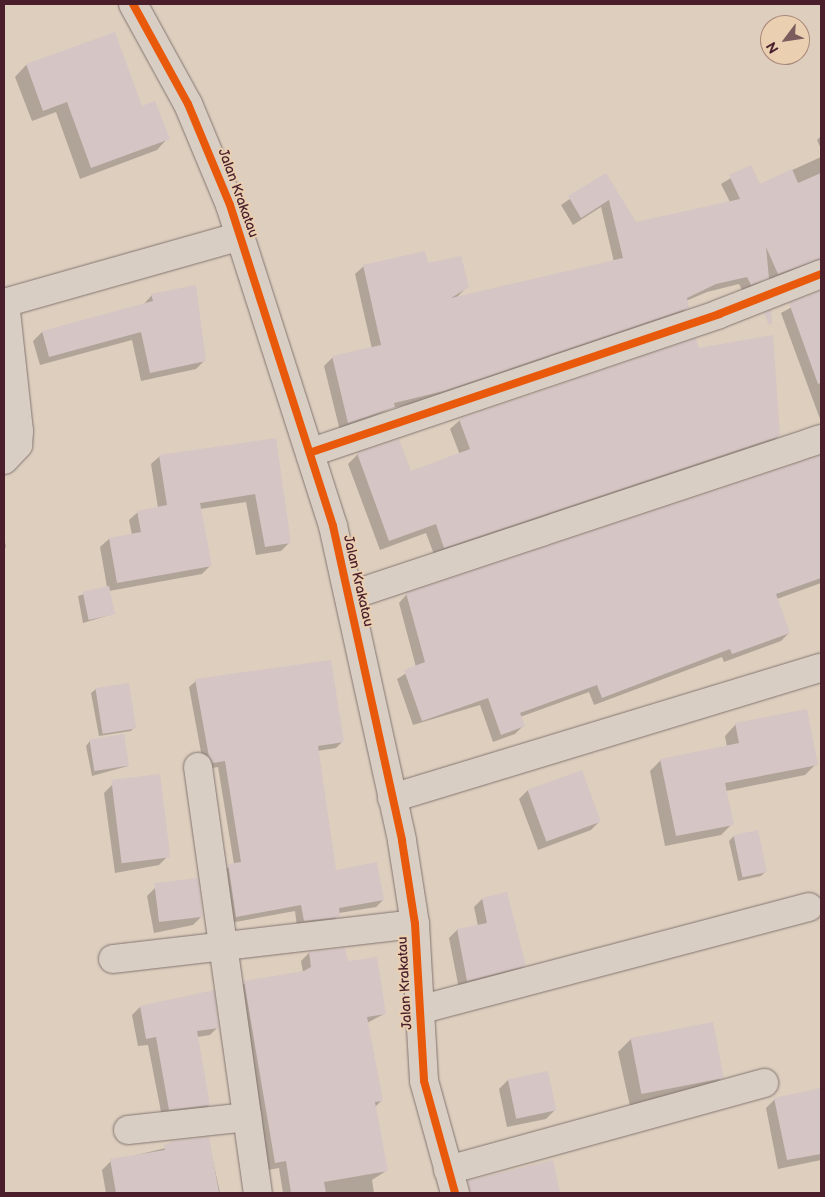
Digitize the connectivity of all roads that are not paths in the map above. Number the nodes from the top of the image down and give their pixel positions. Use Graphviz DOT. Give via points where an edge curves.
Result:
graph roads {
  1 [pos="133,4"];
  2 [pos="240,236"];
  3 [pos="821,274"];
  4 [pos="5,303"];
  5 [pos="821,439"];
  6 [pos="312,452"];
  7 [pos="4,460"];
  8 [pos="348,596"];
  9 [pos="821,668"];
  10 [pos="198,767"];
  11 [pos="392,798"];
  12 [pos="809,907"];
  13 [pos="415,924"];
  14 [pos="220,945"];
  15 [pos="113,959"];
  16 [pos="419,1010"];
  17 [pos="764,1083"];
  18 [pos="247,1118"];
  19 [pos="128,1130"];
  20 [pos="452,1182"];
  21 [pos="258,1193"];
  1 -- 2 [label="street, Jalan Krakatau" via="188,104"];
  2 -- 4 [label="street"];
  2 -- 6 [label="street, Jalan Krakatau"];
  3 -- 6 [label="street" via="719,314"];
  4 -- 7 [label="street" via="19,431 16,450"];
  5 -- 8 [label="street"];
  6 -- 8 [label="street, Jalan Krakatau"];
  8 -- 11 [label="street, Jalan Krakatau"];
  9 -- 11 [label="street"];
  10 -- 14 [label="street"];
  11 -- 13 [label="street, Jalan Krakatau"];
  12 -- 16 [label="street"];
  13 -- 14 [label="street"];
  13 -- 16 [label="street, Jalan Krakatau"];
  14 -- 15 [label="street"];
  14 -- 18 [label="street"];
  16 -- 20 [label="street, Jalan Krakatau" via="424,1081"];
  17 -- 20 [label="street"];
  18 -- 19 [label="street"];
  18 -- 21 [label="street"];
}
